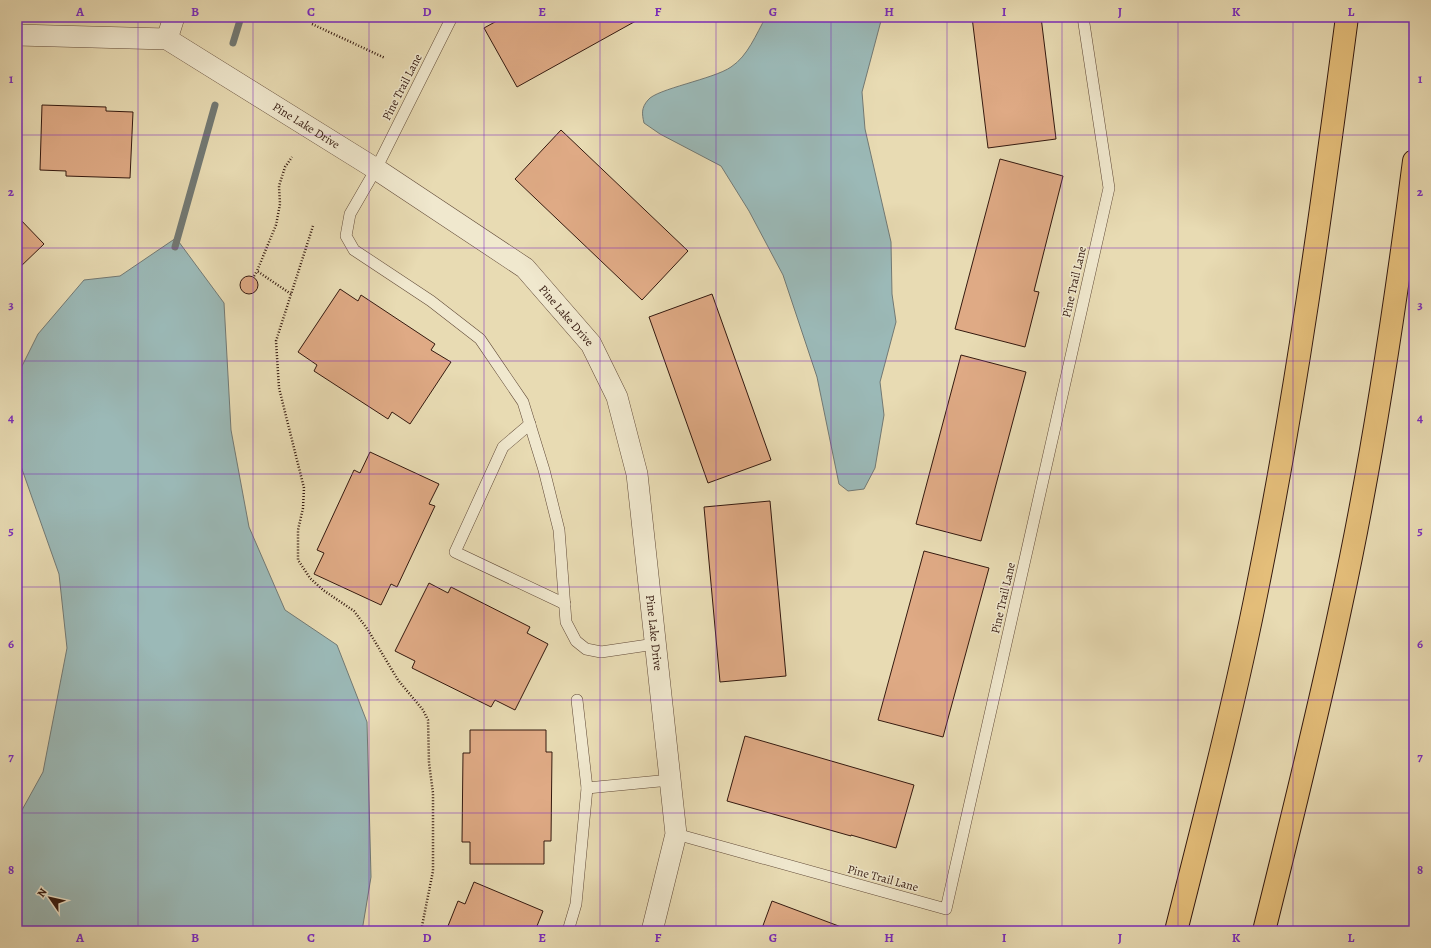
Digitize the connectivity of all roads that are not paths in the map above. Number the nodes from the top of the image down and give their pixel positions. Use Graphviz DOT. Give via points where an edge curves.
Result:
graph roads {
  1 [pos="174,17"];
  2 [pos="452,17"];
  3 [pos="1083,17"];
  4 [pos="1347,17"];
  5 [pos="17,34"];
  6 [pos="167,40"];
  7 [pos="1414,161"];
  8 [pos="376,169"];
  9 [pos="530,424"];
  10 [pos="565,604"];
  11 [pos="655,644"];
  12 [pos="577,700"];
  13 [pos="670,780"];
  14 [pos="587,788"];
  15 [pos="676,834"];
  16 [pos="568,931"];
  17 [pos="652,931"];
  18 [pos="1176,931"];
  19 [pos="1264,931"];
  1 -- 6 [label="street"];
  2 -- 8 [label="lane, Pine Trail Lane"];
  3 -- 15 [label="lane, Pine Trail Lane" via="1109,188 946,908"];
  4 -- 18 [label="highway" via="1312,277 1283,456 1258,586 1214,783"];
  5 -- 6 [label="street, Pine Lake Drive"];
  6 -- 8 [label="street, Pine Lake Drive"];
  7 -- 19 [label="highway" via="1398,292 1342,604"];
  8 -- 9 [label="lane, Pine Trail Lane" via="350,214 346,236 354,250 431,301 480,339 524,402"];
  8 -- 11 [label="street, Pine Lake Drive" via="525,268 591,344 617,397 637,474"];
  9 -- 10 [label="lane, Pine Trail Lane" via="560,530"];
  9 -- 10 [label="lane" via="503,447 455,552"];
  10 -- 11 [label="lane, Pine Trail Lane" via="566,622 576,641 586,649 602,652"];
  11 -- 13 [label="street, Pine Lake Drive"];
  12 -- 14 [label="lane"];
  13 -- 14 [label="lane"];
  13 -- 15 [label="street, Pine Lake Drive"];
  14 -- 16 [label="lane" via="576,904"];
  15 -- 17 [label="street, Pine Lake Drive"];
}
